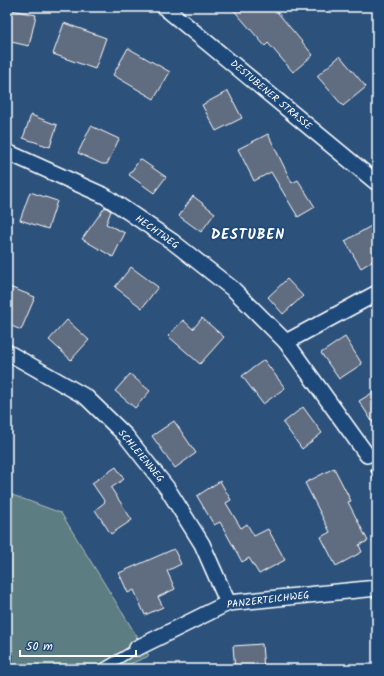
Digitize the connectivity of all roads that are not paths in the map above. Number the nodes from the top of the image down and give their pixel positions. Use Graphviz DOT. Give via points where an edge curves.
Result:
graph roads {
  1 [pos="169,8"];
  2 [pos="7,152"];
  3 [pos="377,183"];
  4 [pos="377,293"];
  5 [pos="286,342"];
  6 [pos="7,352"];
  7 [pos="367,455"];
  8 [pos="377,588"];
  9 [pos="228,603"];
  10 [pos="137,648"];
  11 [pos="102,669"];
  1 -- 3 [label="street, DESTUBENER STRASSE"];
  2 -- 5 [label="street, HECHTWEG" via="105,196 173,242 234,290"];
  4 -- 5 [label="street"];
  5 -- 7 [label="street, HECHTWEG"];
  6 -- 9 [label="street, SCHLEIENWEG" via="86,397 126,436 167,488 198,538"];
  8 -- 9 [label="street, PANZERTEICHWEG"];
  9 -- 10 [label="street, PANZERTEICHWEG"];
  10 -- 11 [label="lane, PANZERTEICHWEG"];
}
